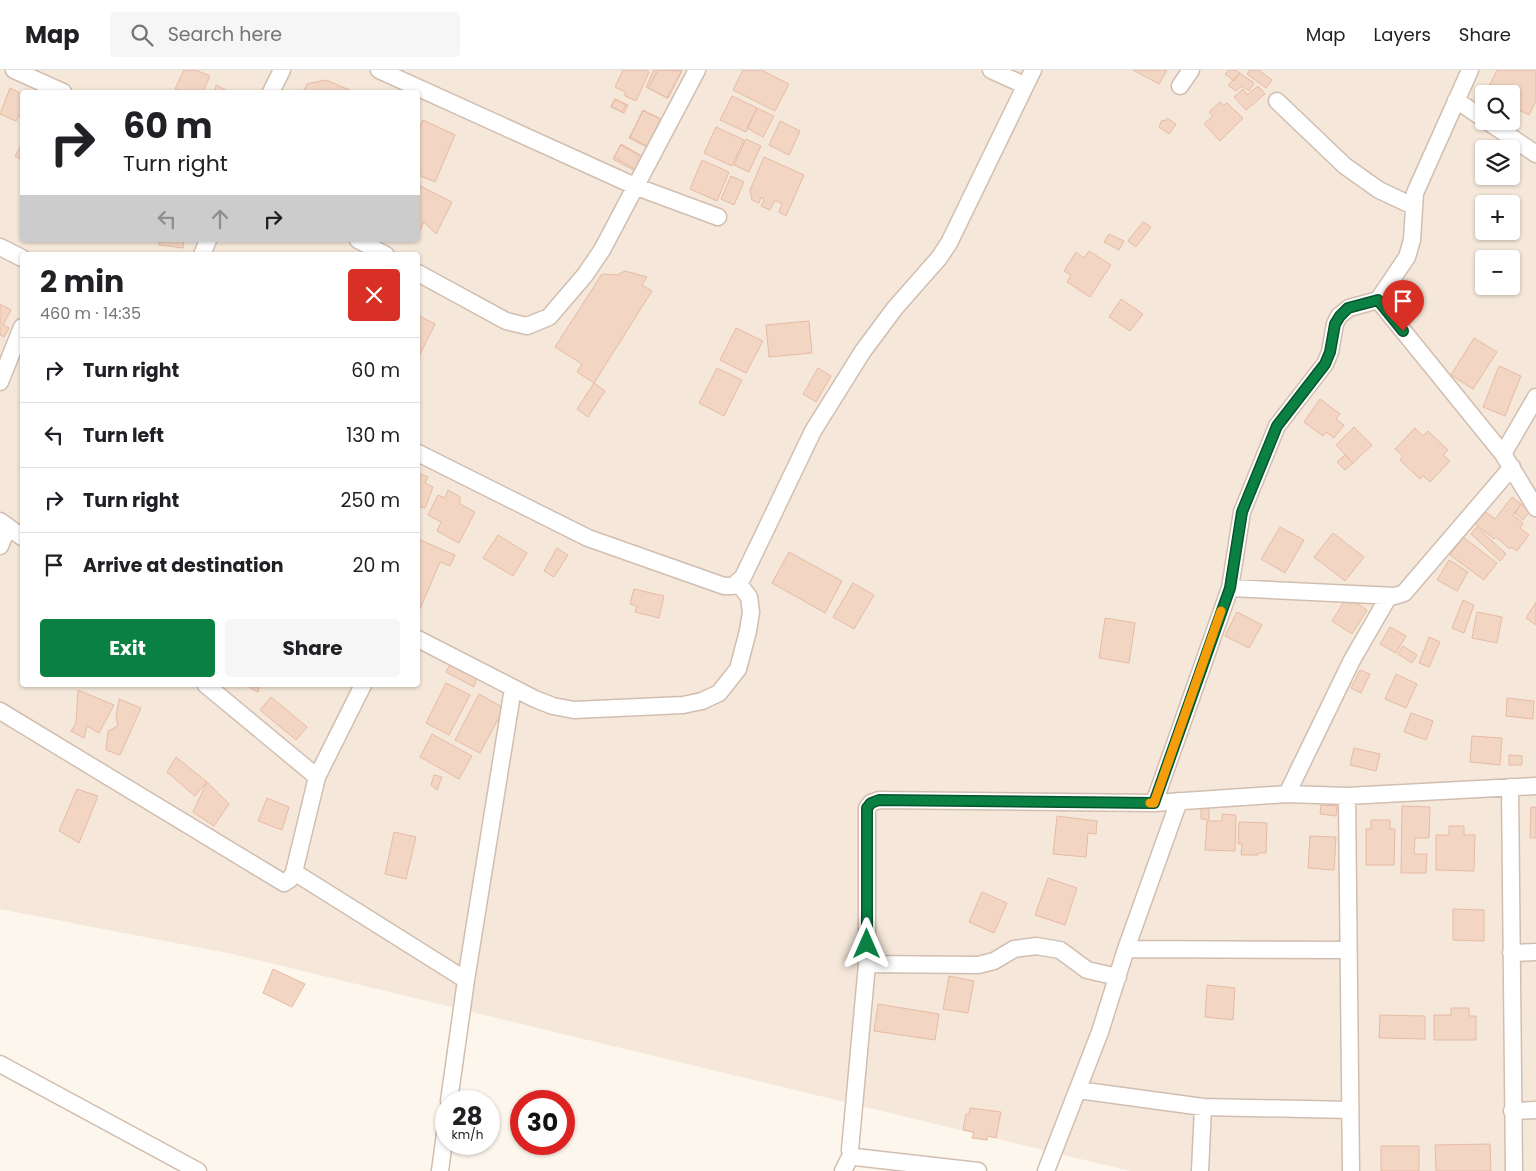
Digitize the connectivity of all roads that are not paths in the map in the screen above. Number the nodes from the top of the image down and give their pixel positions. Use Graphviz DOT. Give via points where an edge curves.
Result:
graph roads {
  1 [pos="14,70"];
  2 [pos="282,70"];
  3 [pos="379,70"];
  4 [pos="697,70"];
  5 [pos="991,70"];
  6 [pos="1033,70"];
  7 [pos="1191,70"];
  8 [pos="1470,70"];
  9 [pos="1024,85"];
  10 [pos="1180,86"];
  11 [pos="58,90"];
  12 [pos="272,90"];
  13 [pos="1456,100"];
  14 [pos="1277,102"];
  15 [pos="1475,113"];
  16 [pos="1500,130"];
  17 [pos="1536,154"];
  18 [pos="637,187"];
  19 [pos="1413,206"];
  20 [pos="718,217"];
  21 [pos="362,242"];
  22 [pos="0,248"];
  23 [pos="380,252"];
  24 [pos="20,257"];
  25 [pos="420,273"];
  26 [pos="1378,300"];
  27 [pos="20,332"];
  28 [pos="0,382"];
  29 [pos="1536,397"];
  30 [pos="420,454"];
  31 [pos="1507,460"];
  32 [pos="1536,508"];
  33 [pos="4,524"];
  34 [pos="20,536"];
  35 [pos="0,546"];
  36 [pos="738,583"];
  37 [pos="1230,588"];
  38 [pos="1388,596"];
  39 [pos="420,640"];
  40 [pos="208,687"];
  41 [pos="362,687"];
  42 [pos="513,688"];
  43 [pos="0,712"];
  44 [pos="317,777"];
  45 [pos="1536,786"];
  46 [pos="1510,787"];
  47 [pos="1287,794"];
  48 [pos="1346,796"];
  49 [pos="1179,801"];
  50 [pos="1154,803"];
  51 [pos="294,872"];
  52 [pos="1126,949"];
  53 [pos="1348,950"];
  54 [pos="1536,952"];
  55 [pos="1511,953"];
  56 [pos="867,964"];
  57 [pos="1118,977"];
  58 [pos="466,980"];
  59 [pos="0,1064"];
  60 [pos="451,1090"];
  61 [pos="1078,1090"];
  62 [pos="1203,1107"];
  63 [pos="1350,1110"];
  64 [pos="1536,1110"];
  65 [pos="1512,1111"];
  66 [pos="442,1155"];
  67 [pos="851,1155"];
  68 [pos="198,1171"];
  69 [pos="440,1171"];
  70 [pos="843,1171"];
  71 [pos="978,1171"];
  72 [pos="1046,1171"];
  73 [pos="1200,1171"];
  74 [pos="1351,1171"];
  75 [pos="1514,1171"];
  1 -- 11 [label="street"];
  2 -- 12 [label="street"];
  3 -- 18 [label="street"];
  4 -- 18 [label="street"];
  5 -- 9 [label="street"];
  6 -- 9 [label="street"];
  7 -- 10 [label="street"];
  8 -- 13 [label="street"];
  9 -- 36 [label="street" via="948,243 863,351 813,431"];
  13 -- 15 [label="street"];
  13 -- 19 [label="street" via="1415,193"];
  14 -- 19 [label="street" via="1345,166 1379,190"];
  16 -- 17 [label="street"];
  18 -- 20 [label="street"];
  18 -- 25 [label="street" via="585,275 541,322 527,326 506,321"];
  19 -- 26 [label="street" via="1412,240 1407,257"];
  21 -- 23 [label="street"];
  22 -- 24 [label="street"];
  26 -- 31 [label="street"];
  26 -- 37 [label="street" via="1348,308 1340,316 1325,364 1277,426 1242,512"];
  27 -- 28 [label="street"];
  29 -- 31 [label="street"];
  30 -- 36 [label="street" via="588,538 724,586"];
  31 -- 32 [label="street"];
  31 -- 38 [label="street" via="1404,593"];
  33 -- 34 [label="street"];
  33 -- 35 [label="street"];
  36 -- 42 [label="street" via="749,596 748,631 738,669 719,693 683,705 574,710 553,706"];
  37 -- 38 [label="street"];
  37 -- 50 [label="street"];
  38 -- 47 [label="street" via="1352,660"];
  39 -- 42 [label="street"];
  40 -- 44 [label="street"];
  41 -- 44 [label="street"];
  42 -- 58 [label="street"];
  43 -- 51 [label="street" via="284,883"];
  44 -- 51 [label="street"];
  45 -- 46 [label="street"];
  46 -- 48 [label="street"];
  46 -- 55 [label="street"];
  47 -- 48 [label="street"];
  47 -- 49 [label="street"];
  48 -- 53 [label="street"];
  49 -- 50 [label="street"];
  49 -- 52 [label="street"];
  50 -- 56 [label="street" via="879,800 871,803 867,808"];
  51 -- 58 [label="street"];
  52 -- 53 [label="street"];
  52 -- 57 [label="street"];
  53 -- 63 [label="street"];
  54 -- 55 [label="street"];
  55 -- 65 [label="street"];
  56 -- 57 [label="street" via="978,965 994,961 1014,949 1036,946 1060,950 1087,970"];
  56 -- 67 [label="street"];
  57 -- 61 [label="street"];
  58 -- 60 [label="street"];
  59 -- 68 [label="street"];
  61 -- 62 [label="street"];
  61 -- 72 [label="street"];
  62 -- 63 [label="street"];
  62 -- 73 [label="street"];
  63 -- 74 [label="street"];
  64 -- 65 [label="street"];
  65 -- 75 [label="street"];
  66 -- 69 [label="street"];
  67 -- 70 [label="street"];
  67 -- 71 [label="street"];
}
